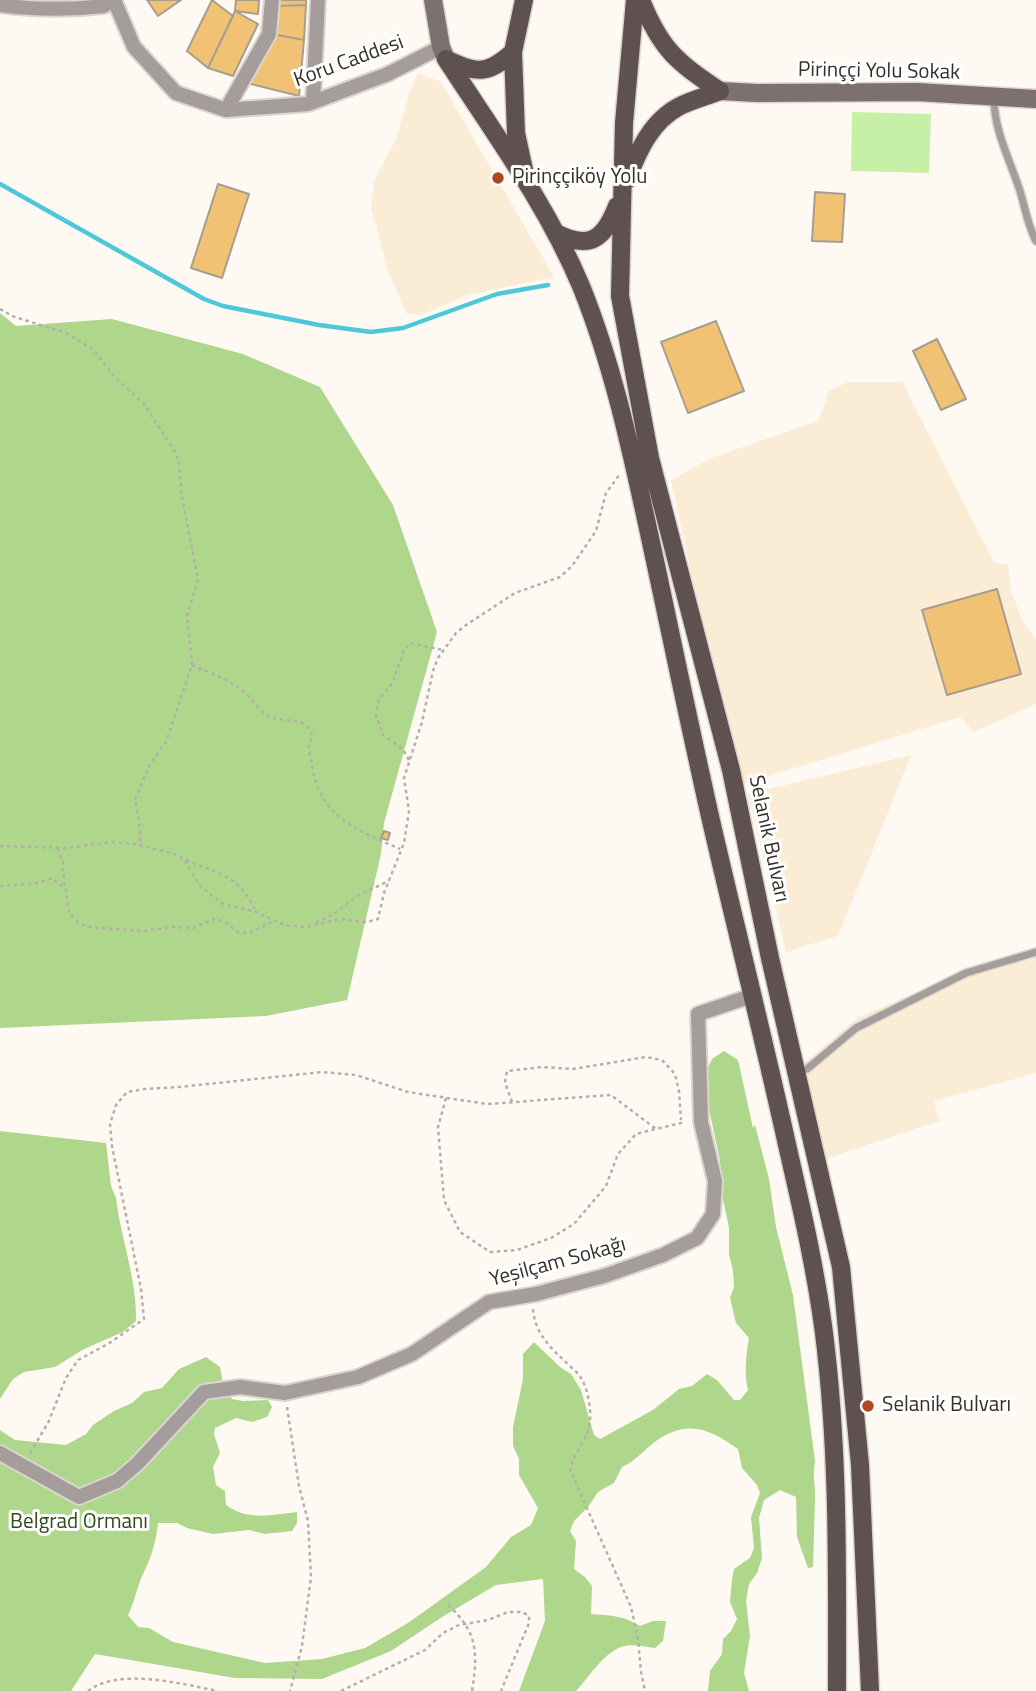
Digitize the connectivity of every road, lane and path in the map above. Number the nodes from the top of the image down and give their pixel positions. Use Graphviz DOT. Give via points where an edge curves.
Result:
graph roads {
  1 [pos="112,0"];
  2 [pos="272,0"];
  3 [pos="318,0"];
  4 [pos="433,0"];
  5 [pos="524,0"];
  6 [pos="635,0"];
  7 [pos="641,0"];
  8 [pos="0,5"];
  9 [pos="513,52"];
  10 [pos="444,53"];
  11 [pos="720,91"];
  12 [pos="994,97"];
  13 [pos="1036,99"];
  14 [pos="313,102"];
  15 [pos="226,110"];
  16 [pos="526,182"];
  17 [pos="621,195"];
  18 [pos="556,233"];
  19 [pos="1036,241"];
  20 [pos="0,309"];
  21 [pos="633,457"];
  22 [pos="443,649"];
  23 [pos="192,665"];
  24 [pos="409,760"];
  25 [pos="140,845"];
  26 [pos="0,846"];
  27 [pos="57,848"];
  28 [pos="401,850"];
  29 [pos="184,859"];
  30 [pos="389,881"];
  31 [pos="0,886"];
  32 [pos="64,887"];
  33 [pos="256,912"];
  34 [pos="274,921"];
  35 [pos="312,925"];
  36 [pos="1036,952"];
  37 [pos="754,995"];
  38 [pos="796,1073"];
  39 [pos="446,1098"];
  40 [pos="512,1102"];
  41 [pos="681,1122"];
  42 [pos="701,1122"];
  43 [pos="656,1129"];
  44 [pos="532,1295"];
  45 [pos="285,1393"];
  46 [pos="0,1453"];
  47 [pos="23,1465"];
  48 [pos="448,1605"];
  49 [pos="466,1624"];
  50 [pos="88,1691"];
  51 [pos="218,1691"];
  52 [pos="290,1691"];
  53 [pos="341,1691"];
  54 [pos="471,1691"];
  55 [pos="500,1691"];
  56 [pos="645,1691"];
  57 [pos="837,1691"];
  58 [pos="870,1691"];
  1 -- 8 [label="street, Koru Caddesi" via="104,6 79,9"];
  1 -- 15 [label="street, Koru Caddesi" via="134,47 176,93"];
  2 -- 15 [label="street" via="269,34"];
  3 -- 14 [label="street"];
  4 -- 10 [label="main road"];
  5 -- 9 [label="main road"];
  6 -- 17 [label="main road, Selanik Bulvarı"];
  7 -- 11 [label="main road" via="663,45"];
  9 -- 10 [label="main road" via="497,67 478,71 462,67"];
  9 -- 16 [label="main road" via="516,133"];
  10 -- 14 [label="street, Koru Caddesi"];
  10 -- 16 [label="main road"];
  11 -- 12 [label="main road, Pirinççi Yolu Sokak"];
  11 -- 17 [label="main road" via="678,107 656,124 638,150"];
  12 -- 13 [label="main road, Pirinççi Yolu Sokak"];
  12 -- 19 [label="lane" via="998,130"];
  14 -- 15 [label="street, Koru Caddesi"];
  16 -- 18 [label="main road"];
  17 -- 18 [label="main road" via="610,226 593,241 575,243"];
  17 -- 38 [label="main road, Selanik Bulvarı" via="620,296 650,458 730,770"];
  18 -- 21 [label="main road" via="596,328"];
  20 -- 23 [label="path" via="66,333 94,350 144,404 174,450 198,580 187,615"];
  21 -- 22 [label="path" via="606,493 596,531 572,566 560,577 515,593 480,615"];
  21 -- 37 [label="main road" via="712,825"];
  22 -- 24 [label="path"];
  22 -- 24 [label="path" via="410,643 377,705 383,736 402,748"];
  23 -- 25 [label="path" via="166,742 135,799"];
  23 -- 28 [label="path" via="228,681 268,716 310,729 308,748 326,805 350,825"];
  24 -- 28 [label="path" via="404,778 409,811"];
  25 -- 27 [label="path" via="113,842"];
  25 -- 29 [label="path"];
  26 -- 27 [label="path"];
  27 -- 32 [label="path" via="64,862"];
  28 -- 30 [label="path"];
  29 -- 33 [label="path" via="240,884"];
  29 -- 33 [label="path" via="211,897"];
  30 -- 35 [label="path"];
  30 -- 35 [label="path" via="378,919 373,922 340,919"];
  31 -- 32 [label="path" via="52,878"];
  32 -- 34 [label="path" via="69,913 89,927 193,928 214,919 249,933"];
  33 -- 34 [label="path"];
  34 -- 35 [label="path" via="294,927"];
  36 -- 38 [label="lane" via="966,974 856,1028"];
  37 -- 42 [label="street, Yeşilçam Sokağı" via="698,1014"];
  37 -- 57 [label="main road" via="824,1329 838,1512"];
  38 -- 58 [label="main road, Selanik Bulvarı" via="841,1267 860,1465"];
  39 -- 40 [label="path"];
  39 -- 43 [label="path" via="439,1127 444,1200 460,1232 490,1252 517,1250 573,1224 606,1186 618,1153 636,1134"];
  39 -- 47 [label="path" via="356,1075 322,1072 127,1092 116,1105 110,1124 144,1319 78,1360"];
  40 -- 41 [label="path" via="505,1082 508,1071 573,1069 646,1057 662,1060 675,1074"];
  40 -- 43 [label="path" via="611,1095"];
  41 -- 42 [label="path"];
  41 -- 43 [label="path"];
  42 -- 44 [label="street, Yeşilçam Sokağı" via="715,1181 713,1214 697,1238 604,1276"];
  44 -- 45 [label="street, Yeşilçam Sokağı" via="489,1302 412,1354 358,1377"];
  44 -- 56 [label="path" via="534,1321 543,1339 581,1377 588,1398 591,1422 570,1470 631,1608"];
  45 -- 47 [label="street, Yeşilçam Sokağı" via="240,1387 204,1392 117,1481 79,1497"];
  45 -- 52 [label="path" via="308,1521 311,1577 302,1646"];
  46 -- 47 [label="street, Yeşilçam Sokağı"];
  48 -- 49 [label="path"];
  49 -- 53 [label="path" via="443,1633 403,1662"];
  49 -- 54 [label="path" via="474,1647"];
  49 -- 55 [label="path" via="508,1612 528,1616"];
  50 -- 51 [label="path" via="108,1681 134,1679"];
}
